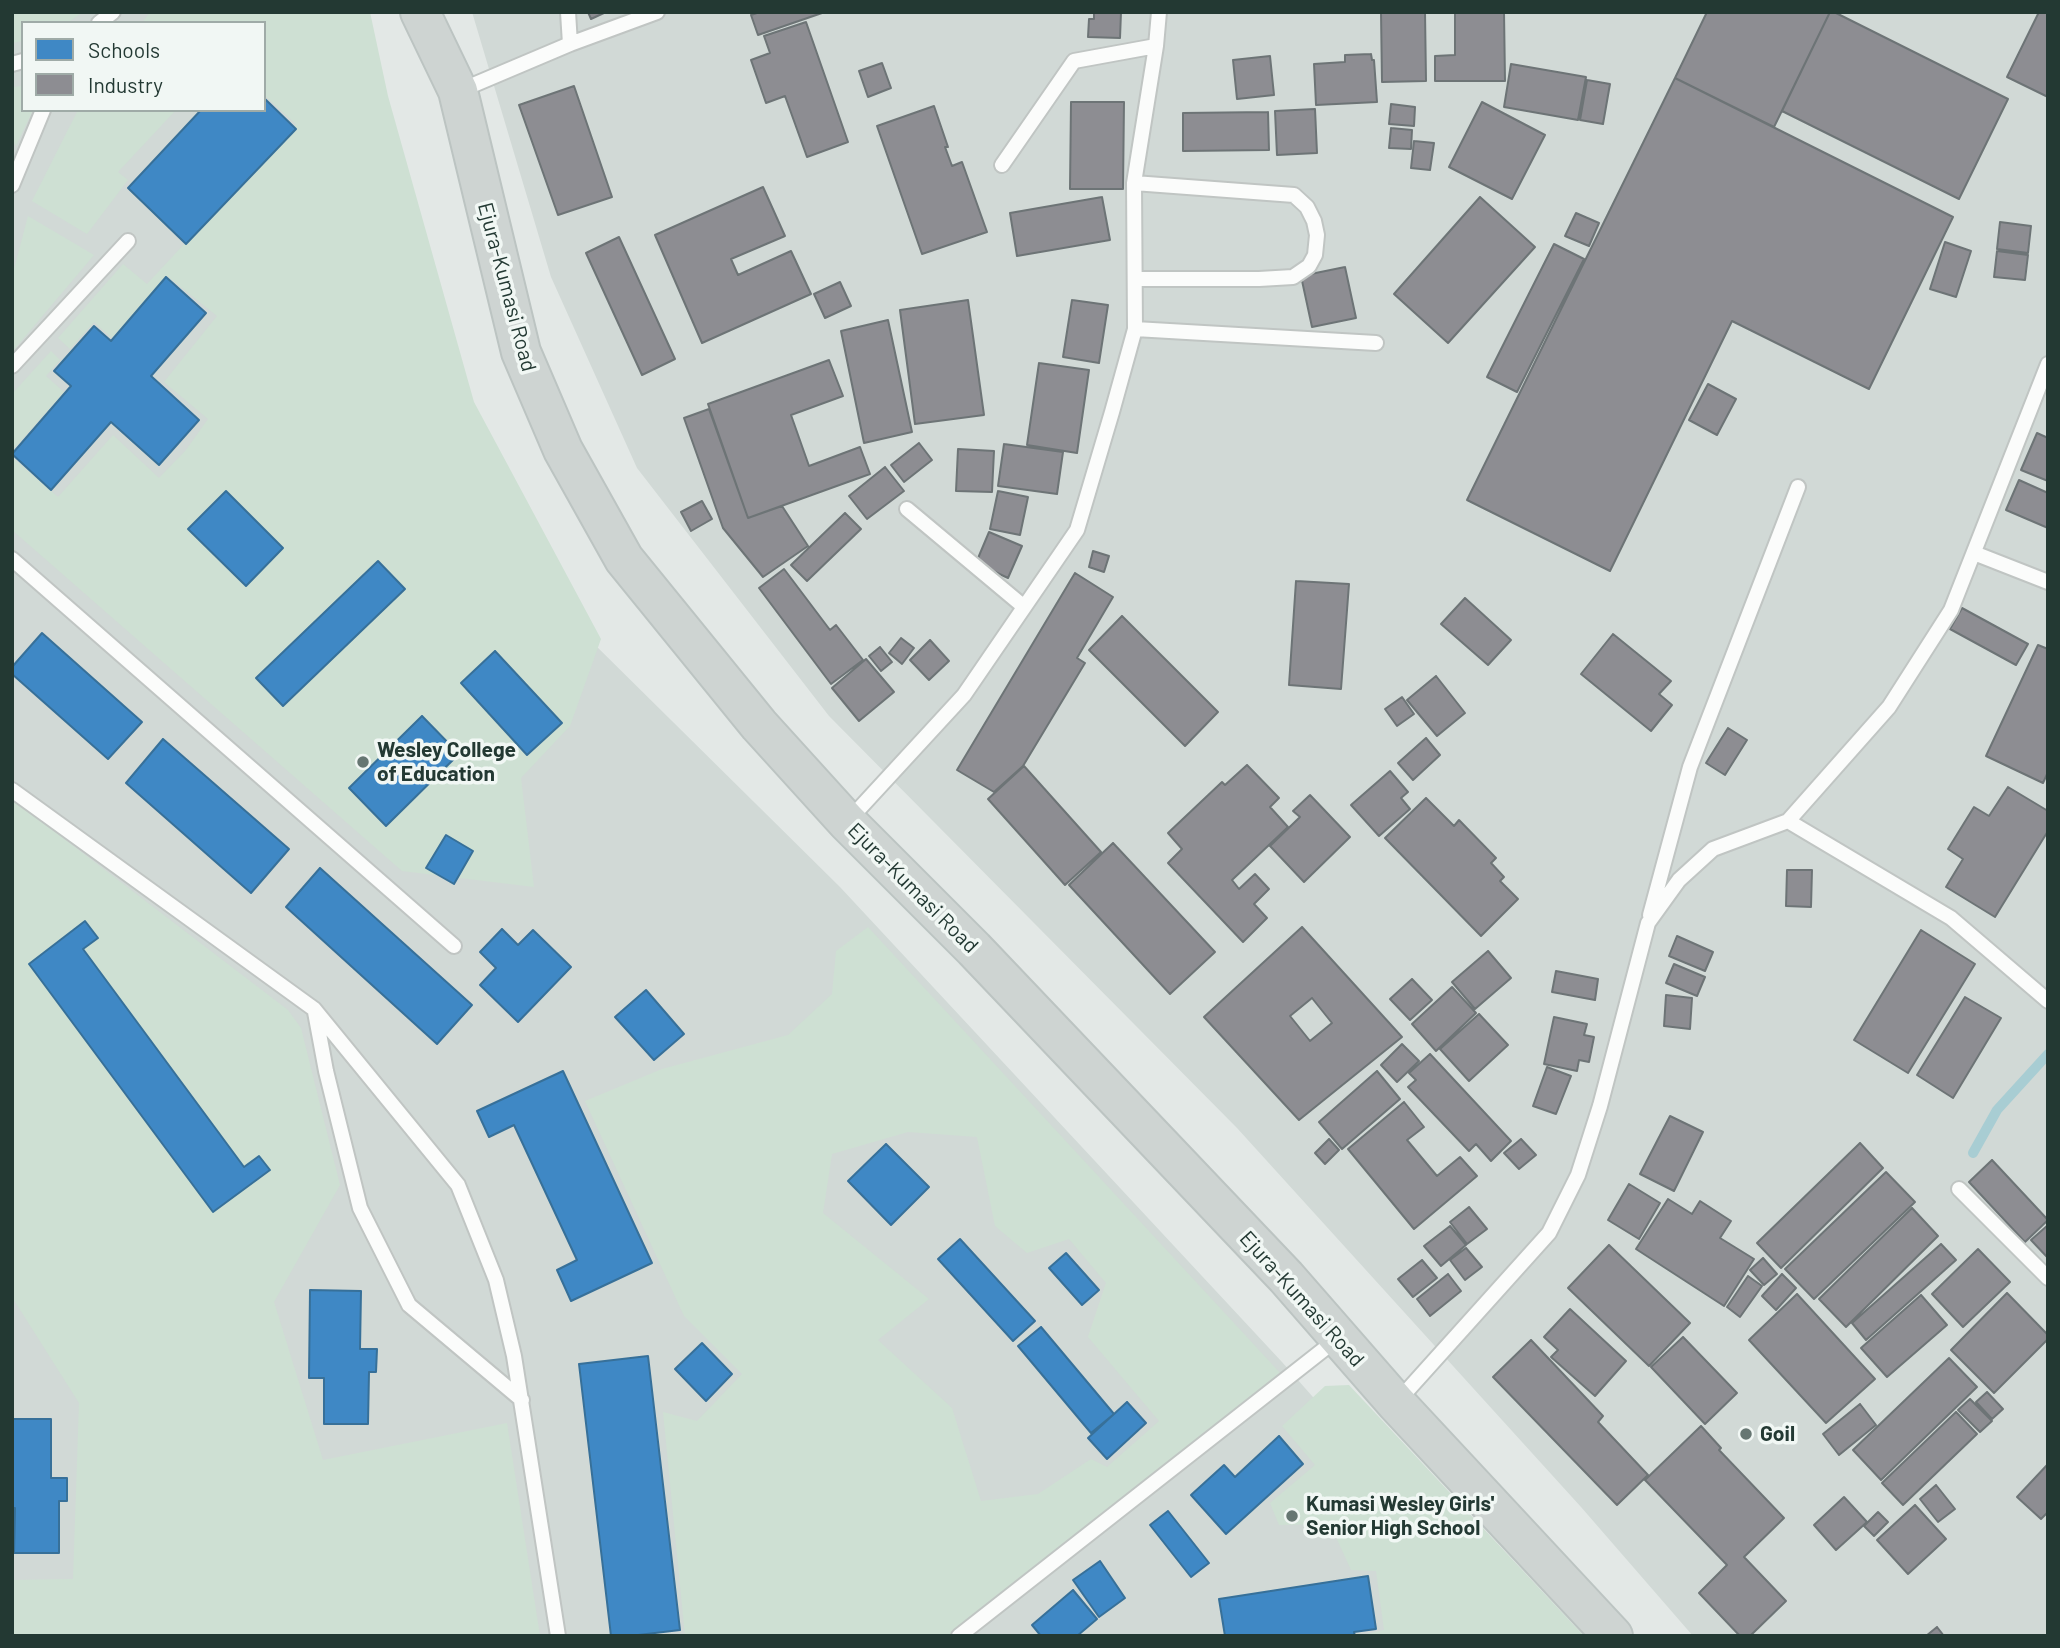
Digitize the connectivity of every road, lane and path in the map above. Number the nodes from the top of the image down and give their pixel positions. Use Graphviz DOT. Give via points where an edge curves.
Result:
graph roads {
  1 [pos="420,12"];
  2 [pos="568,12"];
  3 [pos="657,12"];
  4 [pos="1159,12"];
  5 [pos="570,44"];
  6 [pos="1156,46"];
  7 [pos="458,91"];
  8 [pos="42,112"];
  9 [pos="1002,165"];
  10 [pos="1134,183"];
  11 [pos="12,185"];
  12 [pos="128,240"];
  13 [pos="1135,279"];
  14 [pos="1135,329"];
  15 [pos="1376,343"];
  16 [pos="2048,364"];
  17 [pos="12,366"];
  18 [pos="1798,487"];
  19 [pos="907,509"];
  20 [pos="1974,553"];
  21 [pos="12,559"];
  22 [pos="2048,582"];
  23 [pos="1023,606"];
  24 [pos="12,790"];
  25 [pos="1788,821"];
  26 [pos="847,822"];
  27 [pos="1648,923"];
  28 [pos="454,946"];
  29 [pos="2048,1001"];
  30 [pos="314,1009"];
  31 [pos="1959,1189"];
  32 [pos="2048,1278"];
  33 [pos="1338,1339"];
  34 [pos="522,1400"];
  35 [pos="1396,1403"];
  36 [pos="558,1636"];
  37 [pos="959,1636"];
  38 [pos="1613,1636"];
  1 -- 7 [label="main road, Ejura-Kumasi Road"];
  2 -- 5 [label="lane"];
  3 -- 5 [label="lane"];
  4 -- 6 [label="lane"];
  5 -- 7 [label="lane"];
  6 -- 9 [label="lane" via="1074,61"];
  6 -- 10 [label="lane"];
  7 -- 26 [label="main road, Ejura-Kumasi Road" via="521,352 563,450 624,559 760,725"];
  8 -- 11 [label="lane"];
  10 -- 13 [label="lane"];
  10 -- 13 [label="lane" via="1294,195 1307,206 1317,235 1309,266 1293,276"];
  12 -- 17 [label="lane"];
  13 -- 14 [label="lane"];
  14 -- 15 [label="lane"];
  14 -- 23 [label="lane" via="1077,530"];
  16 -- 20 [label="lane"];
  18 -- 27 [label="lane" via="1690,766"];
  19 -- 23 [label="lane"];
  20 -- 22 [label="lane"];
  20 -- 25 [label="lane" via="1951,610 1889,708"];
  21 -- 28 [label="lane"];
  23 -- 26 [label="lane" via="964,695"];
  24 -- 30 [label="lane"];
  25 -- 27 [label="lane" via="1713,849 1679,880"];
  25 -- 29 [label="lane" via="1951,918"];
  26 -- 33 [label="main road, Ejura-Kumasi Road" via="974,949 1286,1278"];
  27 -- 35 [label="lane" via="1578,1175 1549,1233"];
  30 -- 34 [label="lane" via="458,1185 496,1280"];
  30 -- 34 [label="lane" via="360,1208 409,1305"];
  31 -- 32 [label="lane"];
  33 -- 35 [label="main road, Ejura-Kumasi Road"];
  33 -- 37 [label="lane"];
  34 -- 36 [label="lane"];
  35 -- 38 [label="main road, Ejura-Kumasi Road"];
}
